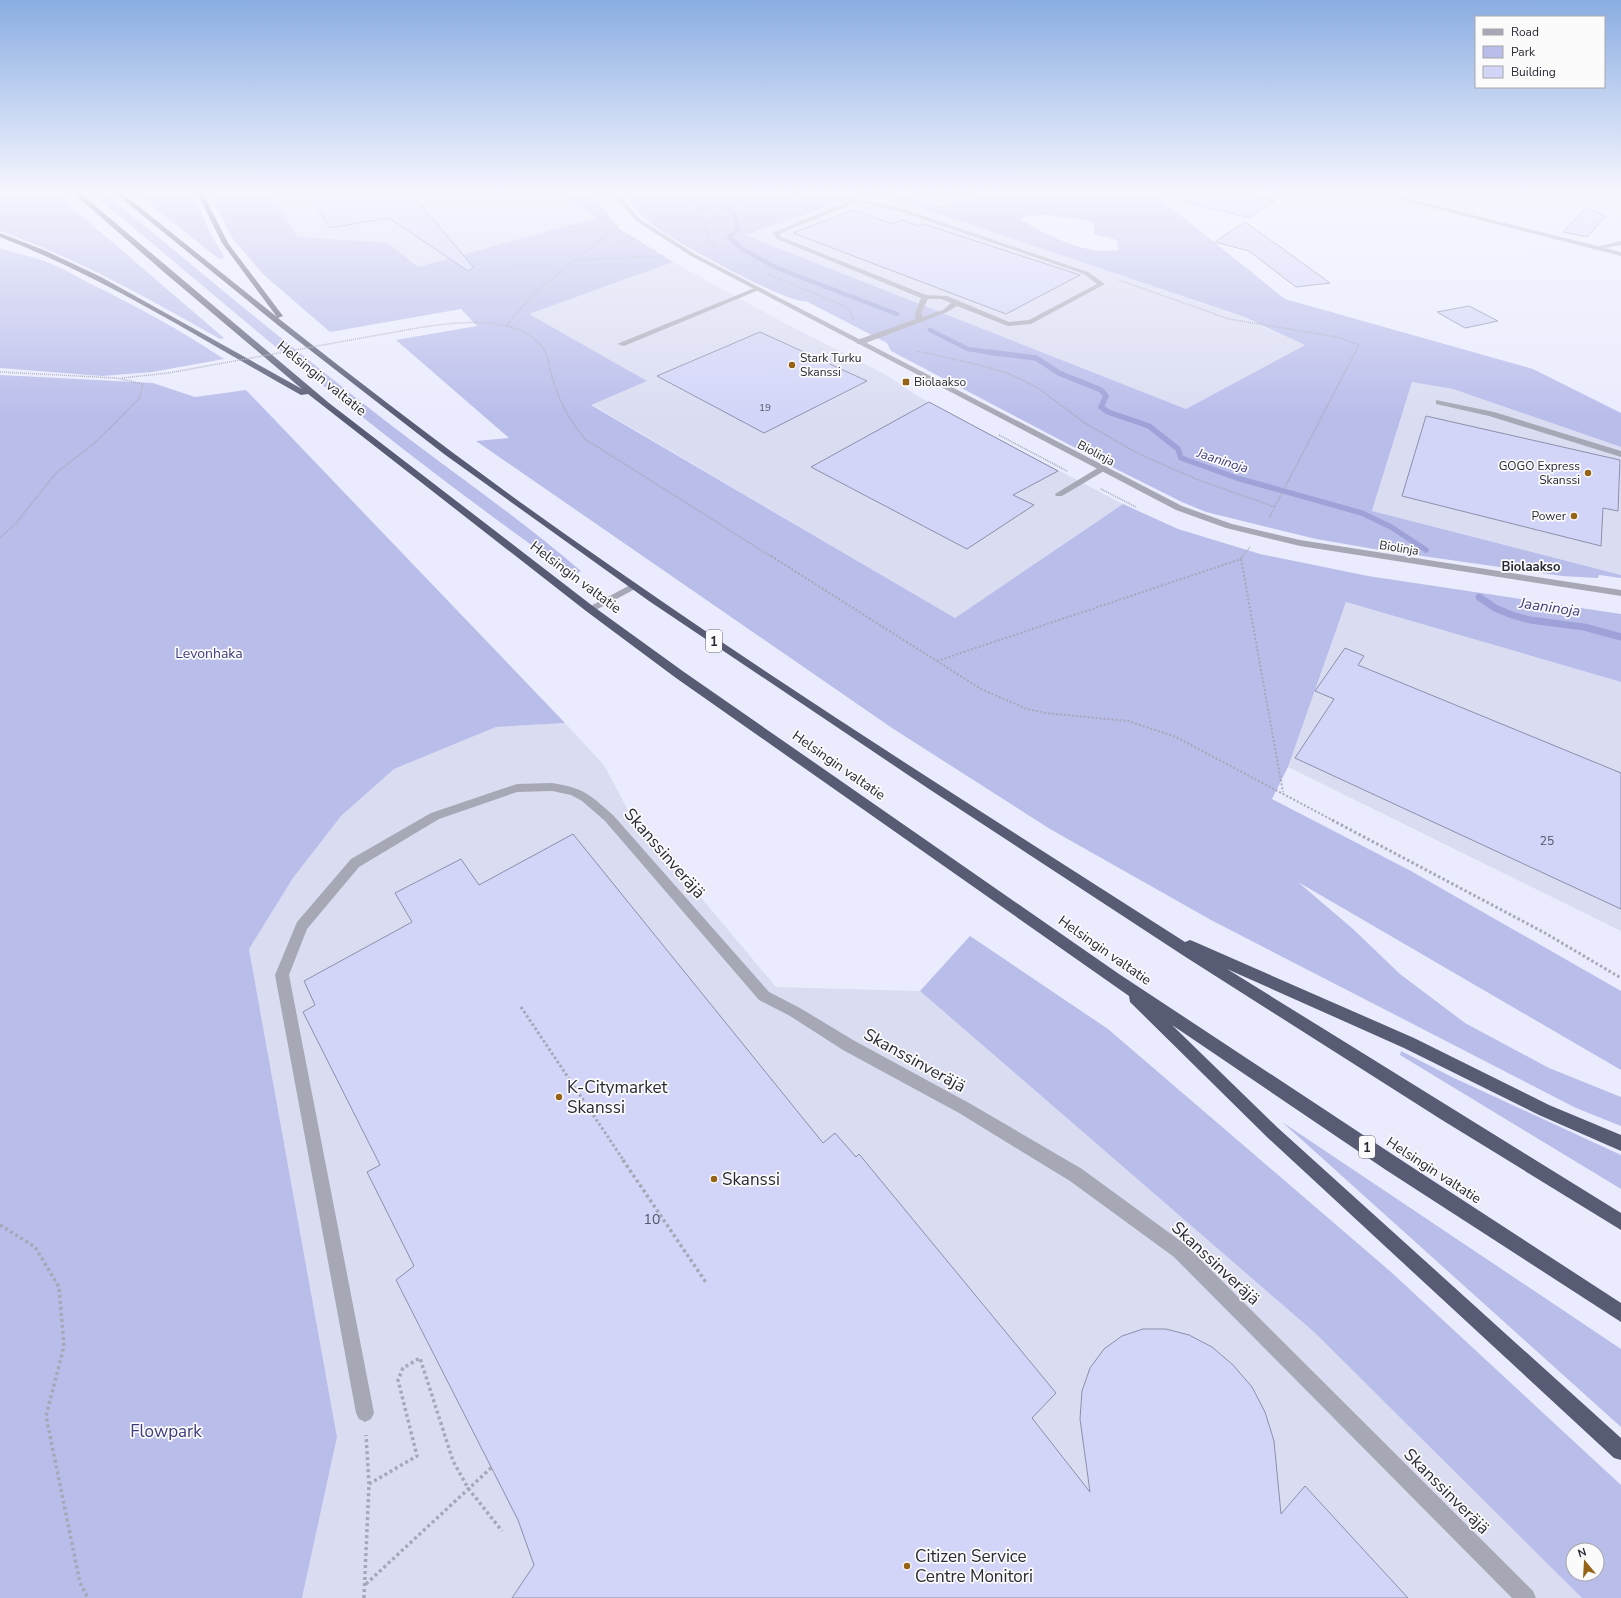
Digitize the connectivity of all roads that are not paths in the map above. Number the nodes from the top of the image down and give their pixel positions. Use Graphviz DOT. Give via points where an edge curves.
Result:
graph roads {
  1 [pos="77,268"];
  2 [pos="162,268"];
  3 [pos="211,268"];
  4 [pos="242,268"];
  5 [pos="716,268"];
  6 [pos="852,268"];
  7 [pos="1070,268"];
  8 [pos="757,289"];
  9 [pos="925,297"];
  10 [pos="956,303"];
  11 [pos="920,319"];
  12 [pos="291,332"];
  13 [pos="860,342"];
  14 [pos="621,344"];
  15 [pos="1439,402"];
  16 [pos="326,404"];
  17 [pos="1621,454"];
  18 [pos="1101,469"];
  19 [pos="1059,494"];
  20 [pos="634,586"];
  21 [pos="1621,593"];
  22 [pos="590,610"];
  23 [pos="1152,930"];
  24 [pos="1114,978"];
  25 [pos="1621,1143"];
  26 [pos="1621,1222"];
  27 [pos="1621,1313"];
  28 [pos="365,1413"];
  29 [pos="1621,1451"];
  30 [pos="1526,1598"];
  1 -- 16 [label="highway"];
  2 -- 16 [label="highway, Helsingin valtatie / 1"];
  3 -- 12 [label="highway, Helsingin valtatie / 1"];
  4 -- 12 [label="highway"];
  5 -- 8 [label="street, Biolinja"];
  6 -- 9 [label="street"];
  7 -- 10 [label="street" via="1086,273 1102,284 1031,322 1008,324"];
  8 -- 13 [label="street, Biolinja"];
  8 -- 14 [label="street"];
  9 -- 10 [label="street" via="939,296"];
  9 -- 11 [label="street" via="918,313"];
  10 -- 11 [label="street" via="945,311"];
  11 -- 13 [label="street"];
  12 -- 20 [label="highway, Helsingin valtatie / 1" via="416,430"];
  13 -- 18 [label="street, Biolinja"];
  15 -- 17 [label="street" via="1491,414"];
  16 -- 22 [label="highway, Helsingin valtatie / 1"];
  18 -- 19 [label="street"];
  18 -- 21 [label="street, Biolinja" via="1178,508 1229,526 1274,537 1346,552"];
  20 -- 22 [label="street"];
  20 -- 23 [label="highway, Helsingin valtatie / 1" via="738,658"];
  22 -- 24 [label="highway, Helsingin valtatie / 1"];
  23 -- 25 [label="highway" via="1409,1043 1544,1110"];
  23 -- 26 [label="highway, Helsingin valtatie / 1"];
  24 -- 27 [label="highway, Helsingin valtatie / 1"];
  24 -- 29 [label="highway" via="1273,1133"];
  28 -- 30 [label="street, Skanssinveräjä" via="282,975 302,926 355,863 435,816 517,788 552,787 574,791 609,818 764,996 964,1108 1076,1175 1180,1251"];
}
